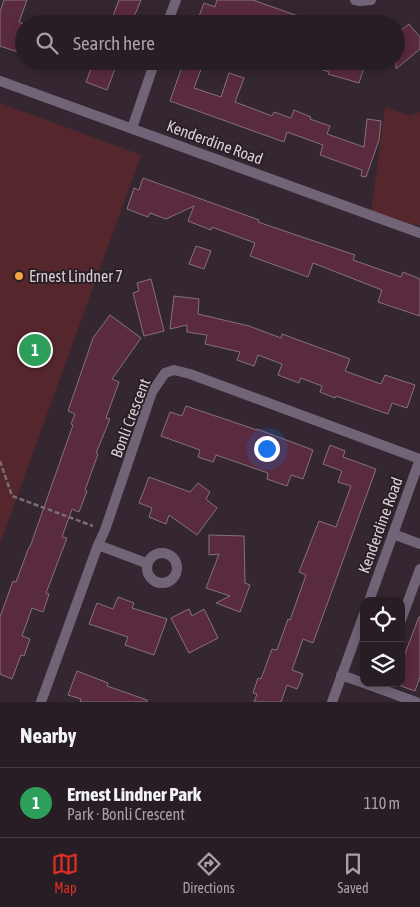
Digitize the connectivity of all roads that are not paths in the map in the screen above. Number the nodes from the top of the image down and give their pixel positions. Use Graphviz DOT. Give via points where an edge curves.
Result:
graph roads {
  1 [pos="176,0"];
  2 [pos="355,0"];
  3 [pos="371,0"];
  4 [pos="170,15"];
  5 [pos="152,70"];
  6 [pos="0,81"];
  7 [pos="132,128"];
  8 [pos="401,225"];
  9 [pos="420,225"];
  10 [pos="420,233"];
  11 [pos="420,459"];
  12 [pos="393,534"];
  13 [pos="420,544"];
  14 [pos="98,545"];
  15 [pos="146,563"];
  16 [pos="420,569"];
  17 [pos="370,597"];
  18 [pos="405,609"];
  19 [pos="360,625"];
  20 [pos="341,675"];
  21 [pos="360,682"];
  22 [pos="382,687"];
  23 [pos="41,702"];
  24 [pos="332,702"];
  25 [pos="416,702"];
  1 -- 4 [label="street"];
  2 -- 3 [label="street"];
  5 -- 7 [label="street"];
  6 -- 7 [label="street, Kenderdine Road"];
  7 -- 8 [label="street, Kenderdine Road"];
  8 -- 9 [label="street"];
  8 -- 10 [label="street, Kenderdine Road"];
  11 -- 12 [label="street, Kenderdine Road"];
  11 -- 14 [label="street, Bonli Crescent" via="190,374 174,370 165,372 152,392"];
  12 -- 13 [label="street"];
  12 -- 17 [label="street, Kenderdine Road"];
  14 -- 15 [label="street"];
  14 -- 23 [label="street, Bonli Crescent"];
  16 -- 18 [label="street"];
  19 -- 20 [label="street"];
  20 -- 21 [label="street"];
  20 -- 24 [label="street"];
  22 -- 25 [label="street"];
}
